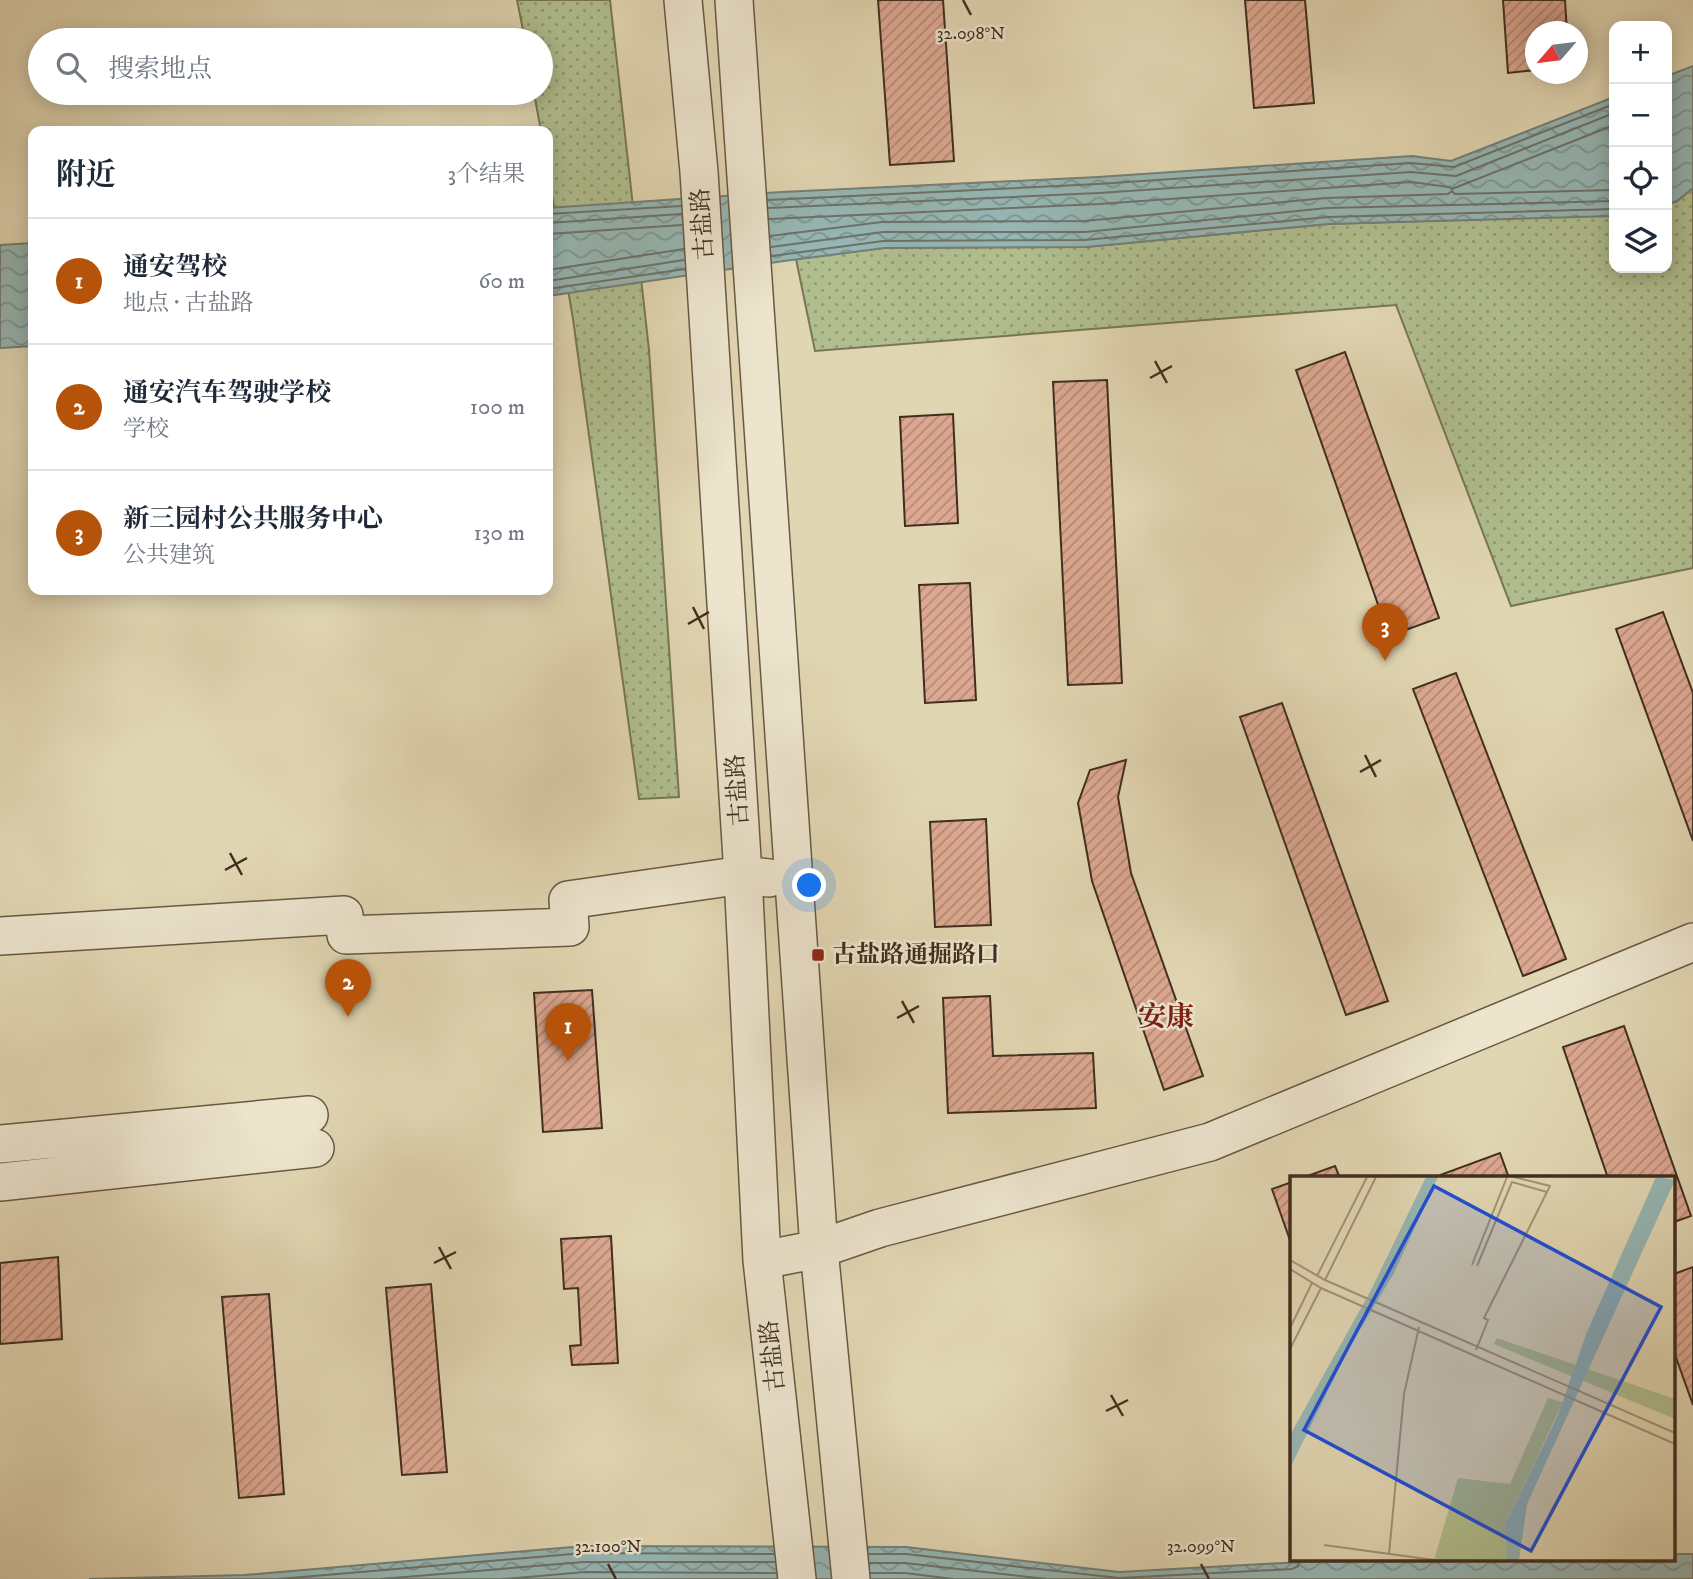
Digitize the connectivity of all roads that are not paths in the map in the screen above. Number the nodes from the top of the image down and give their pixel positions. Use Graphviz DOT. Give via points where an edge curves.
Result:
graph roads {
  1 [pos="683,0"];
  2 [pos="734,0"];
  3 [pos="743,876"];
  4 [pos="794,880"];
  5 [pos="14,935"];
  6 [pos="1693,942"];
  7 [pos="0,1144"];
  8 [pos="0,1182"];
  9 [pos="818,1249"];
  10 [pos="762,1260"];
  11 [pos="797,1579"];
  12 [pos="850,1579"];
  1 -- 3 [label="street, 古盐路" via="699,172"];
  2 -- 4 [label="street, 古盐路"];
  3 -- 4 [label="street"];
  3 -- 5 [label="street" via="568,900 570,927 346,935 344,915"];
  3 -- 10 [label="street, 古盐路"];
  4 -- 9 [label="street, 古盐路"];
  6 -- 9 [label="street" via="1210,1142 880,1228"];
  7 -- 8 [label="street" via="312,1132"];
  9 -- 10 [label="street"];
  9 -- 12 [label="street, 古盐路"];
  10 -- 11 [label="street, 古盐路"];
}
